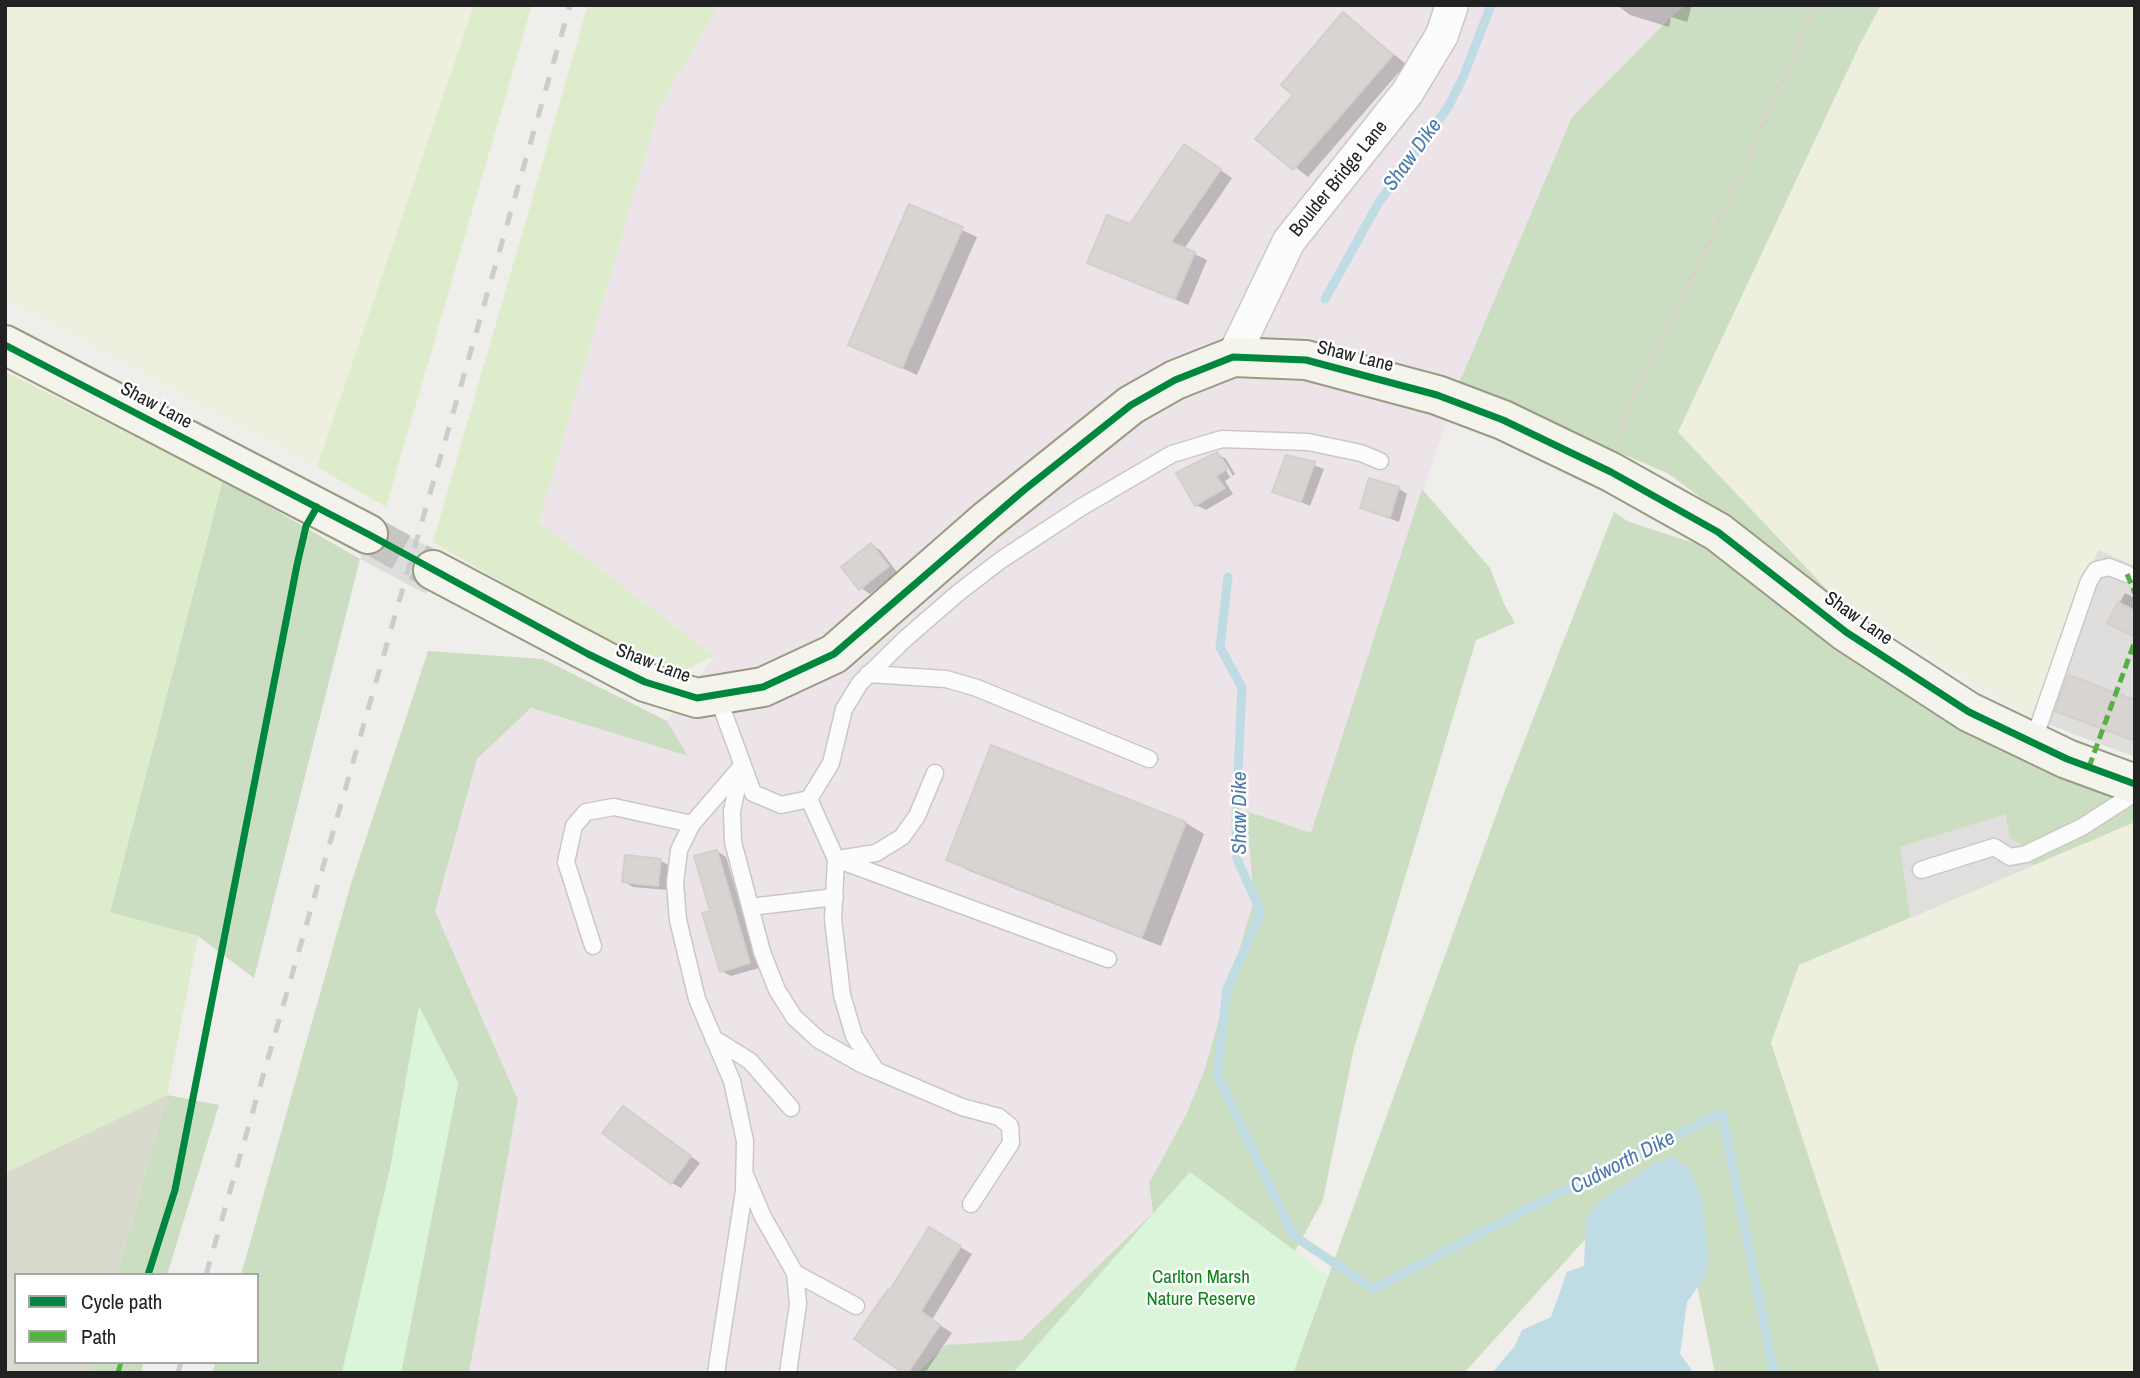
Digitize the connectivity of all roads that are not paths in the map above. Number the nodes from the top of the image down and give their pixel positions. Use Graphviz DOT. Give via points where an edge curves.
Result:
graph roads {
  1 [pos="1452,5"];
  2 [pos="5,345"];
  3 [pos="1233,357"];
  4 [pos="1380,461"];
  5 [pos="368,534"];
  6 [pos="433,570"];
  7 [pos="2127,574"];
  8 [pos="868,674"];
  9 [pos="717,695"];
  10 [pos="2033,742"];
  11 [pos="1149,758"];
  12 [pos="742,766"];
  13 [pos="935,773"];
  14 [pos="2135,785"];
  15 [pos="2135,793"];
  16 [pos="810,799"];
  17 [pos="692,824"];
  18 [pos="836,859"];
  19 [pos="1920,870"];
  20 [pos="835,897"];
  21 [pos="750,907"];
  22 [pos="593,946"];
  23 [pos="1108,959"];
  24 [pos="713,1038"];
  25 [pos="876,1071"];
  26 [pos="791,1108"];
  27 [pos="744,1172"];
  28 [pos="971,1204"];
  29 [pos="795,1273"];
  30 [pos="856,1306"];
  31 [pos="716,1373"];
  32 [pos="788,1373"];
  1 -- 3 [label="street, Boulder Bridge Lane" via="1442,35 1407,93 1289,241"];
  2 -- 5 [label="street, Shaw Lane"];
  3 -- 9 [label="street, Shaw Lane" via="1175,380 1131,405 964,539 834,654 763,687"];
  3 -- 10 [label="street, Shaw Lane" via="1306,360 1437,395 1602,467 1718,532 1846,632 1969,712"];
  4 -- 8 [label="lane" via="1337,447 1278,440 1222,439 1172,454 1001,560"];
  6 -- 9 [label="street, Shaw Lane" via="645,682 697,698"];
  7 -- 10 [label="lane" via="2109,567 2095,570"];
  8 -- 11 [label="lane" via="957,682"];
  8 -- 16 [label="lane" via="844,709 831,763"];
  9 -- 12 [label="lane"];
  10 -- 14 [label="street, Shaw Lane"];
  12 -- 16 [label="lane" via="753,793 781,805"];
  12 -- 17 [label="lane"];
  12 -- 21 [label="lane" via="732,811 733,842"];
  13 -- 18 [label="lane" via="917,816 902,837 876,853"];
  15 -- 19 [label="lane" via="2082,827 2026,854 2010,857 1994,846"];
  16 -- 18 [label="lane"];
  17 -- 22 [label="lane" via="614,807 586,812 574,826 566,862"];
  17 -- 24 [label="lane" via="679,850 674,883 677,920 697,999"];
  18 -- 20 [label="lane"];
  18 -- 23 [label="lane"];
  20 -- 21 [label="lane"];
  20 -- 25 [label="lane" via="833,919 842,995 854,1036"];
  21 -- 25 [label="lane" via="777,990 794,1017 819,1040"];
  24 -- 26 [label="lane" via="750,1061"];
  24 -- 27 [label="lane" via="740,1109"];
  25 -- 28 [label="lane" via="962,1107 999,1117 1010,1126 1011,1143"];
  27 -- 29 [label="lane"];
  27 -- 31 [label="lane"];
  29 -- 30 [label="lane"];
  29 -- 32 [label="lane" via="798,1304"];
}
